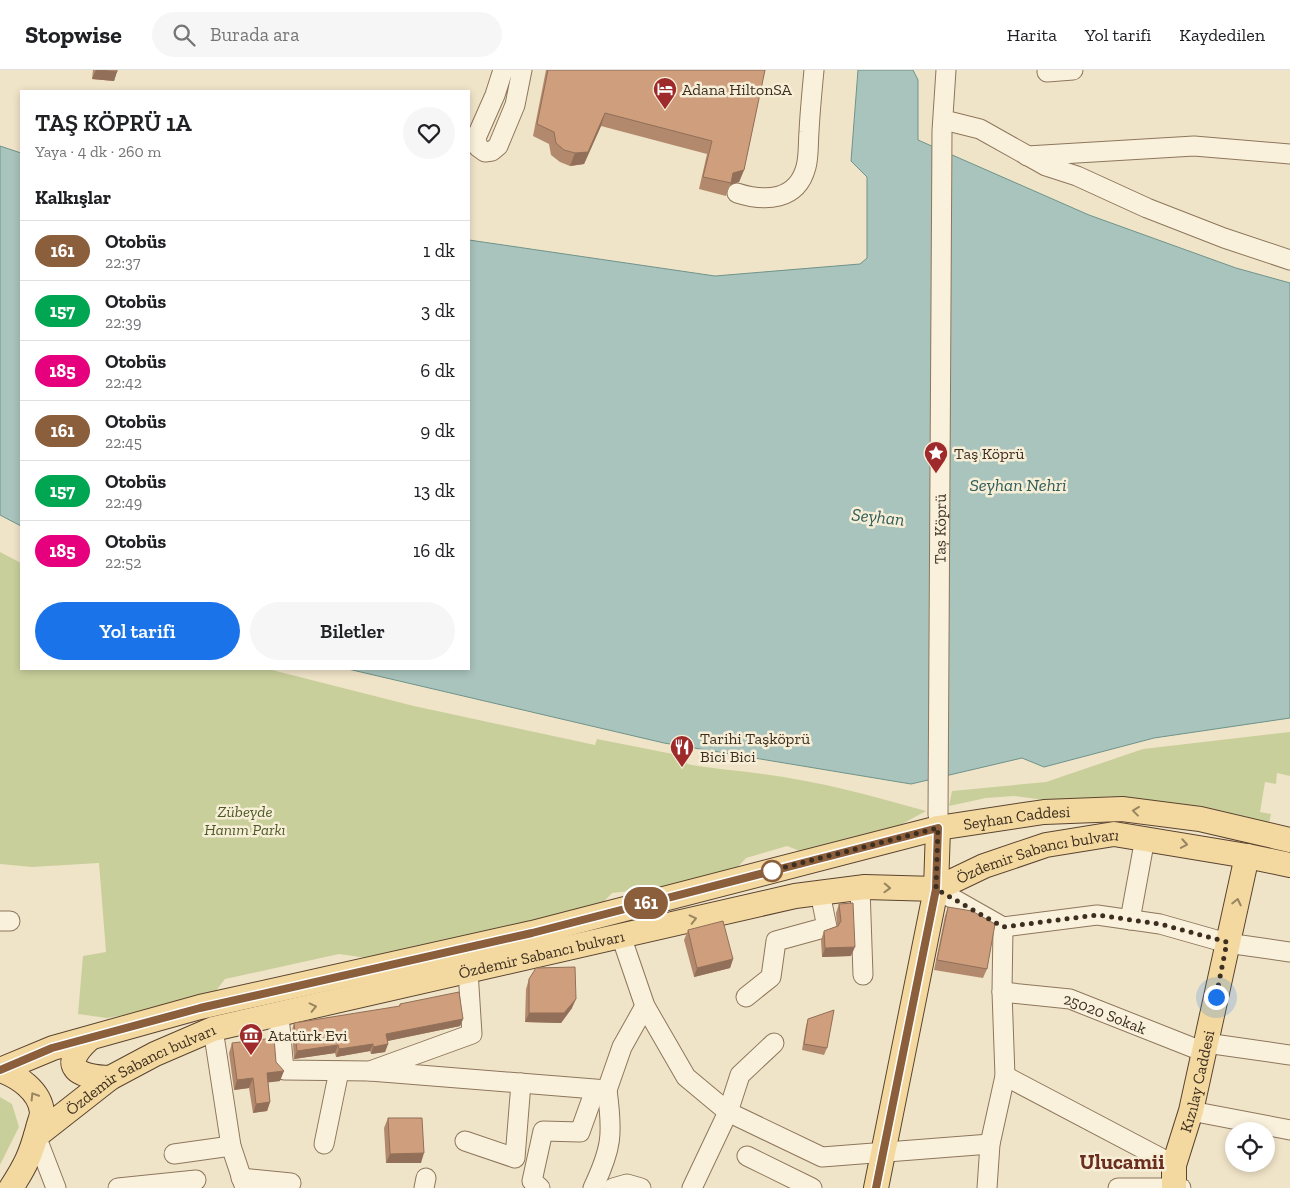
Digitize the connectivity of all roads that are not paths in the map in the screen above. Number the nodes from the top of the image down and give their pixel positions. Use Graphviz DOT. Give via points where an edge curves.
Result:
graph roads {
  1 [pos="503,70"];
  2 [pos="522,70"];
  3 [pos="814,70"];
  4 [pos="946,70"];
  5 [pos="1073,70"];
  6 [pos="1047,72"];
  7 [pos="943,126"];
  8 [pos="1290,154"];
  9 [pos="1027,156"];
  10 [pos="737,193"];
  11 [pos="1290,260"];
  12 [pos="939,816"];
  13 [pos="1145,838"];
  14 [pos="1290,840"];
  15 [pos="1247,856"];
  16 [pos="1290,865"];
  17 [pos="860,888"];
  18 [pos="936,889"];
  19 [pos="820,893"];
  20 [pos="1130,920"];
  21 [pos="1003,927"];
  22 [pos="621,936"];
  23 [pos="1227,942"];
  24 [pos="1290,952"];
  25 [pos="468,970"];
  26 [pos="864,975"];
  27 [pos="1002,992"];
  28 [pos="746,997"];
  29 [pos="645,1006"];
  30 [pos="279,1015"];
  31 [pos="213,1029"];
  32 [pos="88,1040"];
  33 [pos="774,1042"];
  34 [pos="1205,1047"];
  35 [pos="1290,1055"];
  36 [pos="0,1070"];
  37 [pos="339,1071"];
  38 [pos="370,1071"];
  39 [pos="1005,1076"];
  40 [pos="110,1078"];
  41 [pos="521,1084"];
  42 [pos="601,1090"];
  43 [pos="1191,1111"];
  44 [pos="728,1112"];
  45 [pos="1290,1130"];
  46 [pos="36,1136"];
  47 [pos="465,1142"];
  48 [pos="324,1144"];
  49 [pos="990,1144"];
  50 [pos="231,1146"];
  51 [pos="882,1152"];
  52 [pos="174,1154"];
  53 [pos="747,1156"];
  54 [pos="196,1180"];
  55 [pos="1176,1182"];
  56 [pos="243,1183"];
  57 [pos="291,1183"];
  58 [pos="12,1188"];
  59 [pos="56,1188"];
  60 [pos="118,1188"];
  61 [pos="540,1188"];
  62 [pos="593,1188"];
  63 [pos="613,1188"];
  64 [pos="641,1188"];
  65 [pos="692,1188"];
  66 [pos="812,1188"];
  67 [pos="876,1188"];
  68 [pos="987,1188"];
  69 [pos="1118,1188"];
  1 -- 2 [label="street" via="476,138 478,147 485,152 498,146 515,104"];
  3 -- 10 [label="street" via="806,166 798,183 788,194 771,199 754,199"];
  4 -- 7 [label="street, Taș Köprü"];
  5 -- 6 [label="street"];
  7 -- 9 [label="street" via="980,129"];
  7 -- 12 [label="street, Taș Köprü"];
  8 -- 9 [label="street" via="1194,146"];
  9 -- 11 [label="street" via="1147,208"];
  14 -- 12 [label="main road, Seyhan Caddesi, one-way" via="1200,819 1122,809"];
  12 -- 18 [label="main road"];
  12 -- 32 [label="main road, Seyhan Caddesi" via="532,933 200,1008"];
  13 -- 15 [label="main road, Özdemir Sabancı bulvarı, one-way"];
  13 -- 18 [label="main road, Özdemir Sabancı bulvarı" via="1114,834 1046,845 984,866"];
  13 -- 20 [label="street"];
  15 -- 16 [label="main road, Özdemir Sabancı bulvarı"];
  23 -- 15 [label="main road, Kızılay Caddesi, one-way"];
  17 -- 18 [label="main road, Özdemir Sabancı bulvarı, one-way"];
  17 -- 19 [label="main road, Özdemir Sabancı bulvarı"];
  17 -- 26 [label="street"];
  18 -- 21 [label="street"];
  18 -- 51 [label="main road"];
  22 -- 19 [label="main road, Özdemir Sabancı bulvarı, one-way"];
  19 -- 28 [label="street" via="827,927 776,941 771,977"];
  20 -- 21 [label="street" via="1097,915"];
  20 -- 23 [label="street" via="1160,924"];
  21 -- 27 [label="street"];
  22 -- 25 [label="main road, Özdemir Sabancı bulvarı"];
  22 -- 29 [label="street"];
  23 -- 24 [label="street"];
  23 -- 34 [label="main road, Kızılay Caddesi"];
  30 -- 25 [label="main road, Özdemir Sabancı bulvarı, one-way"];
  25 -- 38 [label="street" via="472,1034"];
  27 -- 34 [label="street, 25020 Sokak" via="1070,999"];
  27 -- 39 [label="street"];
  29 -- 42 [label="street"];
  29 -- 44 [label="street" via="686,1077"];
  30 -- 31 [label="main road, Özdemir Sabancı bulvarı"];
  30 -- 37 [label="street" via="284,1070"];
  31 -- 40 [label="main road, Özdemir Sabancı bulvarı"];
  31 -- 50 [label="street"];
  32 -- 36 [label="main road, Seyhan Caddesi" via="52,1048"];
  32 -- 40 [label="main road" via="76,1052 73,1062 79,1073 88,1077"];
  33 -- 44 [label="street" via="740,1075"];
  34 -- 35 [label="street, 25020 Sokak"];
  34 -- 43 [label="main road, Kızılay Caddesi"];
  46 -- 36 [label="main road, one-way" via="42,1113 35,1094 14,1074"];
  37 -- 38 [label="street"];
  37 -- 48 [label="street"];
  38 -- 41 [label="street"];
  39 -- 49 [label="street"];
  39 -- 55 [label="street"];
  40 -- 46 [label="main road, Özdemir Sabancı bulvarı"];
  41 -- 42 [label="street"];
  41 -- 47 [label="street" via="515,1158"];
  42 -- 61 [label="street" via="580,1132 543,1131 532,1181"];
  42 -- 62 [label="street" via="612,1125 608,1157"];
  43 -- 45 [label="street"];
  43 -- 55 [label="main road, Kızılay Caddesi"];
  44 -- 51 [label="street" via="822,1157"];
  44 -- 65 [label="street"];
  46 -- 58 [label="main road" via="30,1157"];
  46 -- 59 [label="street"];
  49 -- 51 [label="street"];
  49 -- 68 [label="street"];
  50 -- 52 [label="street"];
  50 -- 56 [label="street"];
  51 -- 67 [label="main road"];
  53 -- 66 [label="street"];
  54 -- 60 [label="street"];
  55 -- 69 [label="street"];
  56 -- 57 [label="street"];
  63 -- 64 [label="street" via="627,1184"];
}
